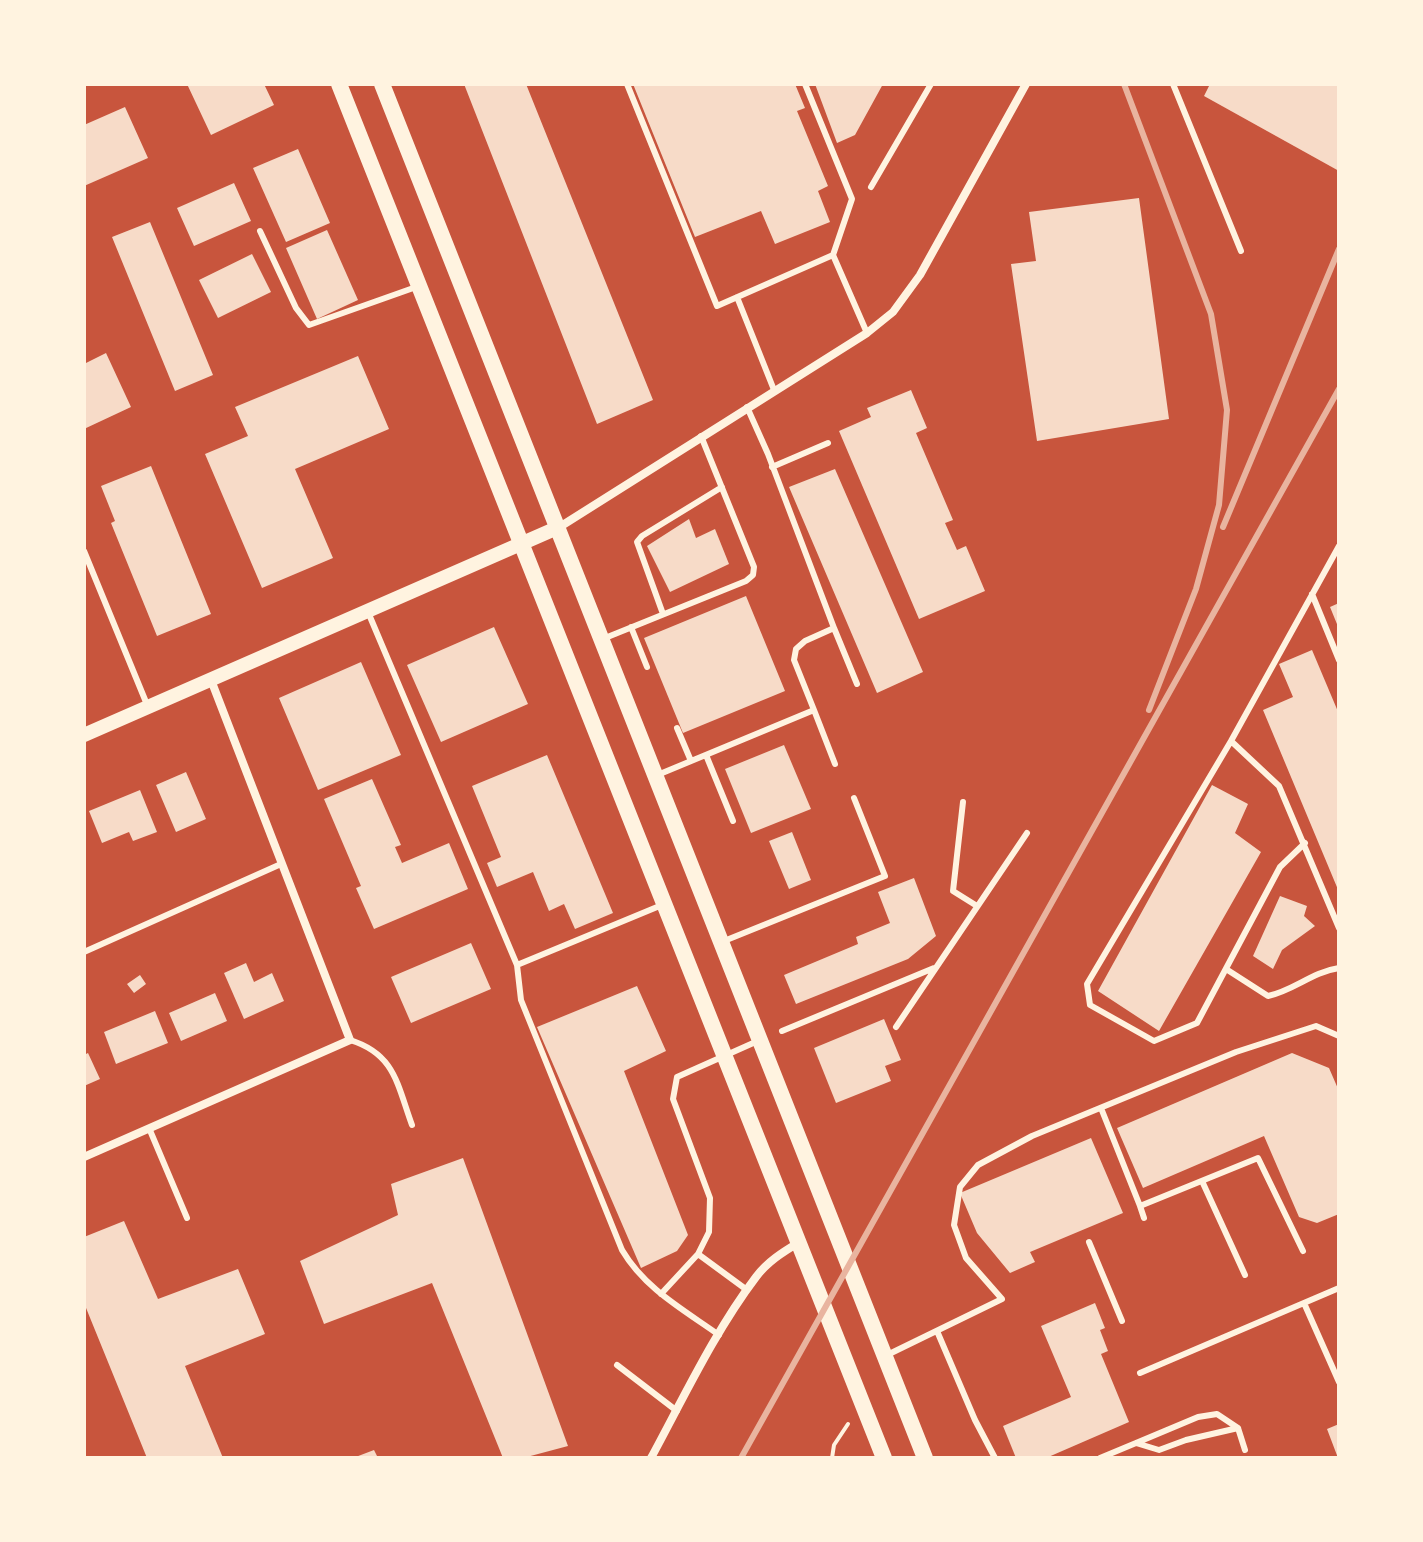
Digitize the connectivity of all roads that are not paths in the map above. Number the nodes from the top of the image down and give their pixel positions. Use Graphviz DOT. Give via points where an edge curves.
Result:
graph roads {
  1 [pos="339,84"];
  2 [pos="382,84"];
  3 [pos="627,84"];
  4 [pos="805,84"];
  5 [pos="931,84"];
  6 [pos="1026,84"];
  7 [pos="1173,84"];
  8 [pos="871,187"];
  9 [pos="260,231"];
  10 [pos="1241,251"];
  11 [pos="833,255"];
  12 [pos="419,286"];
  13 [pos="737,297"];
  14 [pos="867,333"];
  15 [pos="774,390"];
  16 [pos="747,407"];
  17 [pos="701,436"];
  18 [pos="828,443"];
  19 [pos="772,467"];
  20 [pos="722,487"];
  21 [pos="557,528"];
  22 [pos="521,546"];
  23 [pos="1338,550"];
  24 [pos="84,551"];
  25 [pos="1312,594"];
  26 [pos="368,612"];
  27 [pos="663,614"];
  28 [pos="631,627"];
  29 [pos="834,628"];
  30 [pos="601,639"];
  31 [pos="1339,660"];
  32 [pos="647,667"];
  33 [pos="211,680"];
  34 [pos="857,684"];
  35 [pos="148,707"];
  36 [pos="814,710"];
  37 [pos="677,728"];
  38 [pos="84,735"];
  39 [pos="1231,741"];
  40 [pos="706,755"];
  41 [pos="691,761"];
  42 [pos="835,764"];
  43 [pos="655,776"];
  44 [pos="854,798"];
  45 [pos="963,802"];
  46 [pos="733,821"];
  47 [pos="1027,833"];
  48 [pos="1305,843"];
  49 [pos="281,864"];
  50 [pos="664,904"];
  51 [pos="977,906"];
  52 [pos="1339,928"];
  53 [pos="721,942"];
  54 [pos="84,952"];
  55 [pos="517,965"];
  56 [pos="935,968"];
  57 [pos="1339,968"];
  58 [pos="1226,969"];
  59 [pos="896,1027"];
  60 [pos="782,1031"];
  61 [pos="1339,1036"];
  62 [pos="350,1040"];
  63 [pos="760,1040"];
  64 [pos="723,1056"];
  65 [pos="1101,1108"];
  66 [pos="412,1125"];
  67 [pos="149,1128"];
  68 [pos="84,1157"];
  69 [pos="1202,1181"];
  70 [pos="1140,1206"];
  71 [pos="187,1218"];
  72 [pos="1144,1218"];
  73 [pos="1089,1242"];
  74 [pos="798,1243"];
  75 [pos="1303,1251"];
  76 [pos="698,1254"];
  77 [pos="1245,1275"];
  78 [pos="1339,1288"];
  79 [pos="747,1290"];
  80 [pos="661,1294"];
  81 [pos="1304,1303"];
  82 [pos="1122,1321"];
  83 [pos="937,1331"];
  84 [pos="719,1335"];
  85 [pos="885,1356"];
  86 [pos="617,1365"];
  87 [pos="1140,1373"];
  88 [pos="1339,1382"];
  89 [pos="677,1411"];
  90 [pos="1238,1428"];
  91 [pos="1136,1443"];
  92 [pos="1245,1450"];
  93 [pos="651,1458"];
  94 [pos="884,1458"];
  95 [pos="925,1458"];
  96 [pos="995,1458"];
  97 [pos="1100,1458"];
  1 -- 12 [label="main road"];
  2 -- 21 [label="main road"];
  3 -- 13 [label="lane" via="717,306"];
  4 -- 11 [label="lane" via="852,199"];
  5 -- 8 [label="lane"];
  6 -- 14 [label="street" via="920,275 893,312"];
  7 -- 10 [label="lane"];
  9 -- 12 [label="lane" via="309,325"];
  11 -- 13 [label="lane"];
  11 -- 14 [label="lane"];
  12 -- 22 [label="main road"];
  13 -- 15 [label="lane"];
  14 -- 15 [label="street"];
  15 -- 16 [label="street"];
  16 -- 17 [label="street"];
  16 -- 19 [label="lane"];
  17 -- 20 [label="lane"];
  17 -- 21 [label="street"];
  18 -- 19 [label="lane"];
  19 -- 29 [label="lane"];
  20 -- 27 [label="lane" via="637,542"];
  20 -- 27 [label="lane" via="753,575"];
  21 -- 22 [label="street"];
  21 -- 30 [label="main road"];
  22 -- 26 [label="street"];
  22 -- 50 [label="main road"];
  23 -- 25 [label="lane"];
  24 -- 35 [label="lane"];
  25 -- 31 [label="lane"];
  25 -- 39 [label="lane"];
  26 -- 33 [label="street"];
  26 -- 55 [label="lane"];
  27 -- 28 [label="lane"];
  28 -- 30 [label="lane"];
  28 -- 32 [label="lane"];
  29 -- 34 [label="lane"];
  29 -- 36 [label="lane" via="796,649 794,660"];
  30 -- 43 [label="main road"];
  33 -- 35 [label="street"];
  33 -- 49 [label="street"];
  35 -- 38 [label="street"];
  36 -- 40 [label="lane"];
  36 -- 42 [label="lane"];
  37 -- 41 [label="lane"];
  39 -- 48 [label="lane" via="1279,786"];
  39 -- 58 [label="lane" via="1087,984 1090,1005 1154,1041 1197,1023"];
  40 -- 41 [label="lane"];
  40 -- 46 [label="lane"];
  41 -- 43 [label="lane"];
  43 -- 53 [label="main road"];
  44 -- 53 [label="lane" via="885,876"];
  45 -- 51 [label="lane" via="953,891"];
  47 -- 51 [label="lane"];
  48 -- 52 [label="lane"];
  48 -- 58 [label="lane" via="1280,867"];
  49 -- 54 [label="lane"];
  49 -- 62 [label="street"];
  50 -- 55 [label="lane"];
  50 -- 64 [label="main road"];
  51 -- 56 [label="lane"];
  53 -- 63 [label="main road"];
  55 -- 80 [label="lane" via="521,1000 622,1250 633,1269"];
  56 -- 59 [label="lane"];
  56 -- 60 [label="lane"];
  57 -- 58 [label="lane" via="1268,996"];
  61 -- 65 [label="lane" via="1316,1026 1236,1052"];
  62 -- 66 [label="lane" via="370,1046 386,1059"];
  62 -- 67 [label="street"];
  63 -- 64 [label="lane"];
  63 -- 85 [label="main road"];
  64 -- 74 [label="main road"];
  64 -- 76 [label="lane" via="677,1077 673,1099 710,1198 709,1232"];
  65 -- 70 [label="lane"];
  65 -- 83 [label="lane" via="978,1165 960,1187 954,1225 966,1258 1002,1299"];
  67 -- 68 [label="street"];
  67 -- 71 [label="lane"];
  69 -- 70 [label="lane"];
  69 -- 75 [label="lane" via="1258,1158"];
  69 -- 77 [label="lane"];
  70 -- 72 [label="lane"];
  73 -- 82 [label="lane"];
  74 -- 79 [label="street" via="770,1262"];
  74 -- 94 [label="main road"];
  76 -- 79 [label="lane"];
  76 -- 80 [label="lane"];
  78 -- 81 [label="lane"];
  79 -- 84 [label="street"];
  80 -- 84 [label="lane"];
  81 -- 87 [label="lane"];
  81 -- 88 [label="lane"];
  83 -- 85 [label="lane"];
  83 -- 96 [label="lane"];
  84 -- 89 [label="street"];
  85 -- 95 [label="main road"];
  86 -- 89 [label="lane"];
  89 -- 93 [label="street"];
  90 -- 91 [label="lane" via="1159,1450"];
  90 -- 91 [label="lane" via="1217,1414"];
  90 -- 92 [label="lane"];
  91 -- 97 [label="lane"];
}
